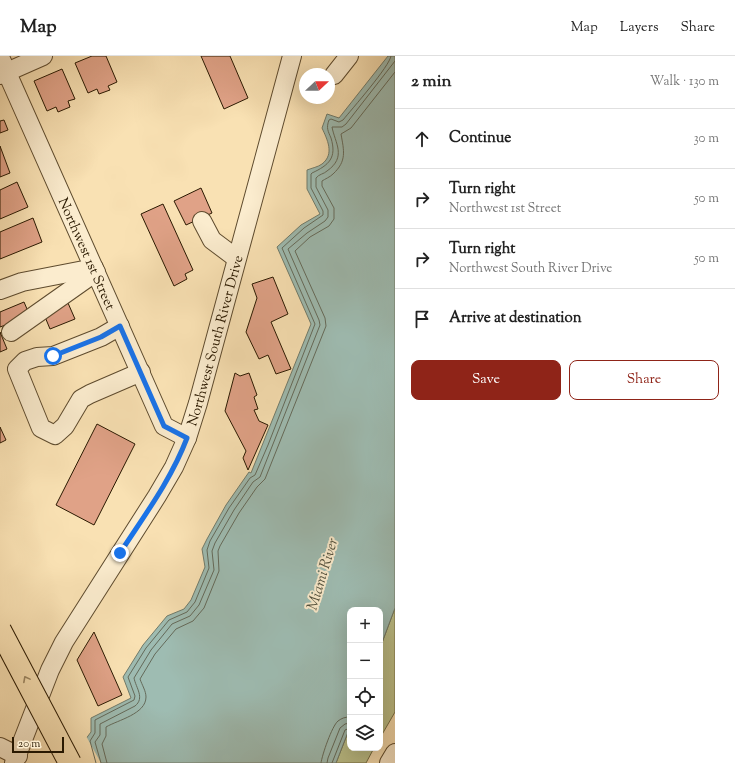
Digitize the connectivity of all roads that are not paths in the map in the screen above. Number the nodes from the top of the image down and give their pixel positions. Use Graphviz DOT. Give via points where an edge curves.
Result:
graph roads {
  1 [pos="43,56"];
  2 [pos="292,56"];
  3 [pos="349,56"];
  4 [pos="2,68"];
  5 [pos="335,74"];
  6 [pos="202,221"];
  7 [pos="236,258"];
  8 [pos="95,270"];
  9 [pos="0,290"];
  10 [pos="120,326"];
  11 [pos="11,332"];
  12 [pos="141,372"];
  13 [pos="187,438"];
  14 [pos="0,630"];
  15 [pos="0,748"];
  16 [pos="395,753"];
  17 [pos="16,759"];
  18 [pos="70,763"];
  19 [pos="389,763"];
  1 -- 4 [label="street"];
  2 -- 7 [label="street, Northwest South River Drive"];
  3 -- 5 [label="street"];
  4 -- 8 [label="street, Northwest 1st Street"];
  6 -- 7 [label="street" via="212,240"];
  7 -- 13 [label="street, Northwest South River Drive"];
  8 -- 9 [label="street" via="22,282"];
  8 -- 10 [label="street, Northwest 1st Street"];
  8 -- 11 [label="street"];
  10 -- 12 [label="street, Northwest 1st Street"];
  10 -- 12 [label="street" via="101,337 53,356 26,361 17,369 41,428 55,436 65,426 81,399"];
  12 -- 13 [label="street, Northwest 1st Street" via="164,426"];
  13 -- 17 [label="street, Northwest South River Drive" via="157,496 64,642 50,670"];
  18 -- 14 [label="main road, one-way, bridge"];
  15 -- 17 [label="street"];
  16 -- 19 [label="street"];
}
